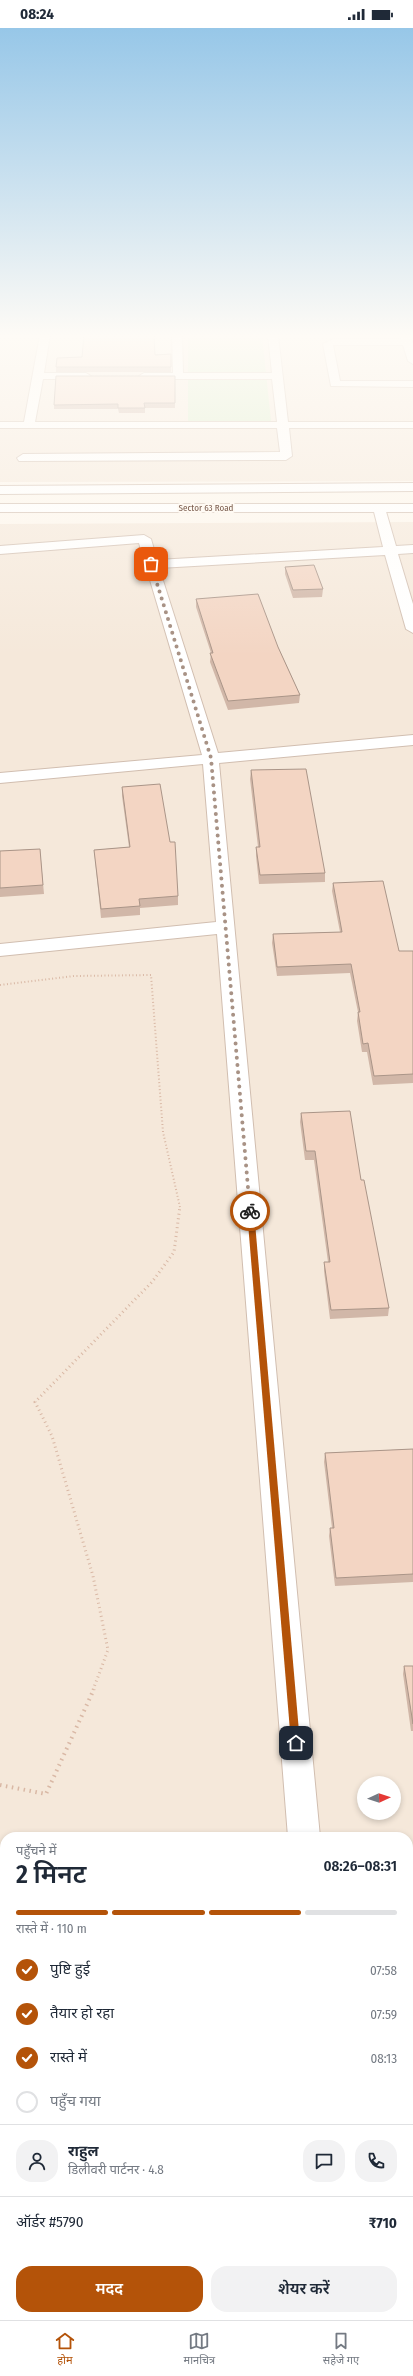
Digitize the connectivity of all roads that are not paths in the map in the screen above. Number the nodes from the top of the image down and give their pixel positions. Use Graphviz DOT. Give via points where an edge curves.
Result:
graph roads {
  1 [pos="285,442"];
  2 [pos="23,458"];
  3 [pos="413,487"];
  4 [pos="0,490"];
  5 [pos="0,508"];
  6 [pos="379,508"];
  7 [pos="413,508"];
  8 [pos="391,549"];
  9 [pos="413,549"];
  10 [pos="0,550"];
  11 [pos="151,564"];
  12 [pos="413,629"];
  13 [pos="413,740"];
  14 [pos="211,758"];
  15 [pos="0,778"];
  16 [pos="226,927"];
  17 [pos="0,950"];
  18 [pos="304,1832"];
  1 -- 2 [label="street" via="286,456"];
  3 -- 4 [label="street, Sector 63 Road"];
  5 -- 6 [label="street, Sector 63 Road"];
  6 -- 7 [label="street, Sector 63 Road"];
  6 -- 8 [label="street"];
  8 -- 9 [label="street"];
  8 -- 11 [label="street"];
  8 -- 12 [label="street"];
  10 -- 11 [label="street" via="144,539"];
  11 -- 14 [label="street"];
  13 -- 14 [label="street"];
  14 -- 15 [label="street"];
  14 -- 16 [label="street"];
  16 -- 17 [label="street"];
  16 -- 18 [label="street"];
}
